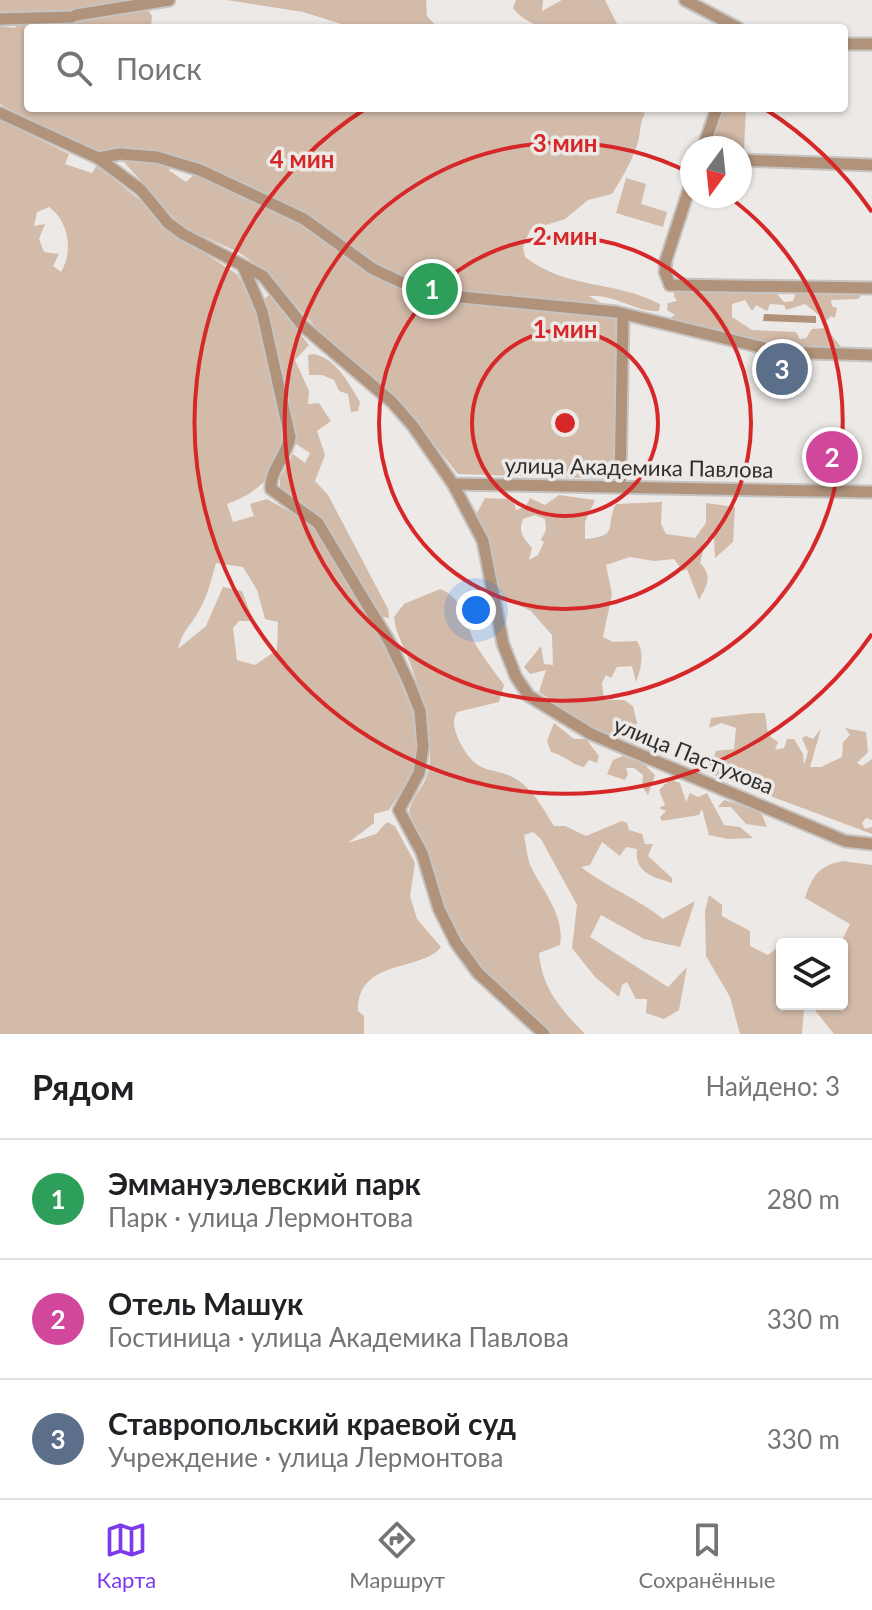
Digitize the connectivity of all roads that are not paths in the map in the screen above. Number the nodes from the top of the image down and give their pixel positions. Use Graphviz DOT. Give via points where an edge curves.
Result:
graph roads {
  1 [pos="169,0"];
  2 [pos="685,0"];
  3 [pos="0,19"];
  4 [pos="730,24"];
  5 [pos="848,44"];
  6 [pos="872,44"];
  7 [pos="716,112"];
  8 [pos="0,113"];
  9 [pos="707,136"];
  10 [pos="98,158"];
  11 [pos="752,160"];
  12 [pos="872,165"];
  13 [pos="683,208"];
  14 [pos="240,263"];
  15 [pos="872,288"];
  16 [pos="623,315"];
  17 [pos="872,355"];
  18 [pos="453,484"];
  19 [pos="620,486"];
  20 [pos="872,492"];
  21 [pos="872,844"];
  22 [pos="544,1034"];
  1 -- 3 [label="street" via="74,16"];
  2 -- 4 [label="street"];
  5 -- 6 [label="street"];
  7 -- 9 [label="street"];
  8 -- 10 [label="street"];
  10 -- 14 [label="street" via="141,190 176,229"];
  10 -- 16 [label="street" via="157,157 200,170 304,219 348,254 401,282 451,296"];
  11 -- 12 [label="street"];
  13 -- 15 [label="street" via="666,260 670,285"];
  14 -- 18 [label="street" via="263,276 303,326 392,402"];
  14 -- 22 [label="street" via="262,311 290,437 271,489 318,523 401,664 420,711 423,747 419,773 399,810 422,853 456,943 478,973"];
  16 -- 17 [label="street" via="781,352"];
  16 -- 19 [label="street"];
  18 -- 19 [label="street, улица Академика Павлова"];
  18 -- 21 [label="street, улица Пастухова" via="483,541 503,644 516,677 540,705 591,734 845,841"];
  19 -- 20 [label="street, улица Академика Павлова"];
}
